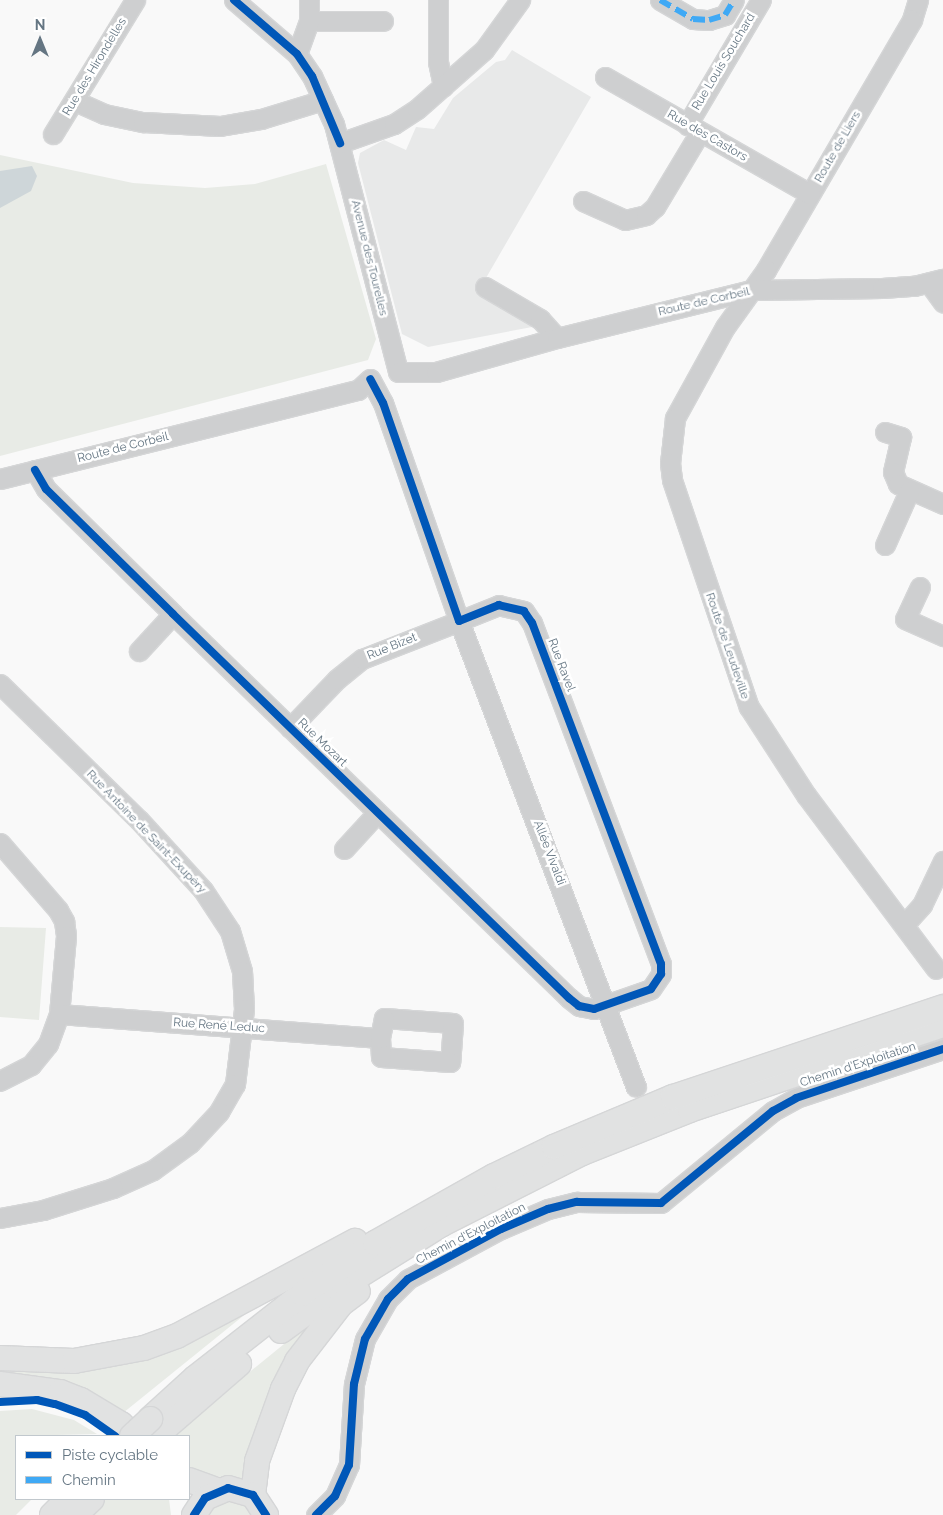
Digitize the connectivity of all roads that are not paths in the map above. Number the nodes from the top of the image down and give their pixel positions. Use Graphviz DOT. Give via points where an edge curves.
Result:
graph roads {
  1 [pos="135,0"];
  2 [pos="234,0"];
  3 [pos="308,0"];
  4 [pos="438,0"];
  5 [pos="520,0"];
  6 [pos="660,0"];
  7 [pos="734,0"];
  8 [pos="761,0"];
  9 [pos="918,0"];
  10 [pos="308,21"];
  11 [pos="383,21"];
  12 [pos="297,54"];
  13 [pos="605,77"];
  14 [pos="443,86"];
  15 [pos="75,100"];
  16 [pos="323,100"];
  17 [pos="694,128"];
  18 [pos="54,134"];
  19 [pos="340,144"];
  20 [pos="810,194"];
  21 [pos="583,201"];
  22 [pos="936,281"];
  23 [pos="485,287"];
  24 [pos="750,290"];
  25 [pos="943,302"];
  26 [pos="557,338"];
  27 [pos="398,372"];
  28 [pos="370,379"];
  29 [pos="886,432"];
  30 [pos="35,470"];
  31 [pos="0,479"];
  32 [pos="909,491"];
  33 [pos="943,504"];
  34 [pos="885,545"];
  35 [pos="920,587"];
  36 [pos="173,614"];
  37 [pos="459,620"];
  38 [pos="943,636"];
  39 [pos="139,651"];
  40 [pos="0,684"];
  41 [pos="290,728"];
  42 [pos="378,813"];
  43 [pos="0,843"];
  44 [pos="344,849"];
  45 [pos="943,861"];
  46 [pos="904,925"];
  47 [pos="936,968"];
  48 [pos="608,1007"];
  49 [pos="943,1007"];
  50 [pos="59,1014"];
  51 [pos="943,1026"];
  52 [pos="243,1028"];
  53 [pos="380,1038"];
  54 [pos="943,1049"];
  55 [pos="0,1082"];
  56 [pos="636,1086"];
  57 [pos="494,1176"];
  58 [pos="0,1218"];
  59 [pos="442,1224"];
  60 [pos="0,1358"];
  61 [pos="0,1384"];
  62 [pos="24,1388"];
  63 [pos="0,1394"];
  64 [pos="157,1428"];
  65 [pos="132,1435"];
  66 [pos="136,1435"];
  67 [pos="190,1480"];
  68 [pos="217,1490"];
  69 [pos="253,1495"];
  70 [pos="67,1500"];
  71 [pos="91,1500"];
  72 [pos="188,1500"];
  73 [pos="52,1515"];
  74 [pos="75,1515"];
  75 [pos="194,1515"];
  76 [pos="266,1515"];
  77 [pos="316,1515"];
  1 -- 15 [label="street, Rue des Hirondelles"];
  2 -- 12 [label="street, Avenue des Tourelles"];
  3 -- 10 [label="street"];
  4 -- 14 [label="street" via="438,62"];
  5 -- 14 [label="street" via="484,50"];
  6 -- 7 [label="street" via="693,19 709,20 725,15"];
  8 -- 17 [label="street, Rue Louis Souchard"];
  9 -- 20 [label="street, Route de Liers" via="912,20"];
  10 -- 11 [label="street"];
  10 -- 12 [label="street"];
  12 -- 16 [label="street, Avenue des Tourelles"];
  13 -- 17 [label="street, Rue des Castors"];
  14 -- 19 [label="street" via="394,124"];
  15 -- 16 [label="street" via="104,114 142,122 220,126 261,119"];
  15 -- 18 [label="street, Rue des Hirondelles"];
  16 -- 19 [label="street, Avenue des Tourelles"];
  17 -- 20 [label="street, Rue des Castors"];
  17 -- 21 [label="street, Rue Louis Souchard" via="655,207 646,215 625,220"];
  19 -- 27 [label="street, Avenue des Tourelles"];
  20 -- 24 [label="street, Route de Liers" via="766,270"];
  22 -- 24 [label="street, Route de Corbeil" via="882,288"];
  22 -- 25 [label="street"];
  23 -- 26 [label="street" via="540,319"];
  24 -- 26 [label="street, Route de Corbeil"];
  24 -- 46 [label="street, Route de Leudeville" via="725,327 675,418 670,448 672,480 748,707 795,779"];
  26 -- 27 [label="street, Route de Corbeil" via="436,372"];
  27 -- 28 [label="street, Route de Corbeil"];
  28 -- 30 [label="street, Route de Corbeil" via="355,377 301,392 246,417"];
  28 -- 37 [label="street" via="383,403"];
  29 -- 32 [label="street" via="901,438 894,478"];
  30 -- 31 [label="street, Route de Corbeil"];
  30 -- 36 [label="street, Rue Mozart" via="46,489"];
  32 -- 33 [label="street"];
  32 -- 34 [label="street"];
  35 -- 38 [label="street" via="905,619"];
  36 -- 39 [label="street"];
  36 -- 41 [label="street, Rue Mozart"];
  37 -- 41 [label="street, Rue Bizet" via="362,659"];
  37 -- 48 [label="street, Allée Vivaldi"];
  37 -- 48 [label="street, Rue Ravel" via="500,605 524,611 532,622 661,964 661,974 651,989"];
  40 -- 52 [label="street, Rue Antoine de Saint-Exupéry" via="139,820 191,874 214,904 230,931 242,971"];
  41 -- 42 [label="street, Rue Mozart"];
  42 -- 44 [label="street"];
  42 -- 48 [label="street, Rue Mozart" via="569,998 586,1007"];
  43 -- 50 [label="street" via="52,901 64,921"];
  45 -- 46 [label="street" via="922,904"];
  46 -- 47 [label="street, Route de Leudeville"];
  48 -- 56 [label="street, Allée Vivaldi"];
  49 -- 57 [label="main road" via="672,1097"];
  50 -- 52 [label="street, Rue René Leduc"];
  50 -- 55 [label="street" via="41,1055 20,1074"];
  51 -- 59 [label="main road" via="642,1128 526,1180"];
  52 -- 53 [label="street, Rue René Leduc"];
  52 -- 58 [label="street, Rue Antoine de Saint-Exupéry" via="235,1084 230,1096 207,1127 171,1158 130,1181 92,1196"];
  54 -- 77 [label="street, Chemin d'Exploitation" via="796,1098 773,1111 661,1203 577,1202 555,1206 501,1229 408,1279 388,1299 365,1339 354,1384 349,1465 335,1496"];
  57 -- 60 [label="main road" via="472,1178 177,1336 96,1359 54,1362"];
  57 -- 64 [label="main road" via="376,1243 302,1294 196,1378"];
  59 -- 64 [label="main road" via="303,1314"];
  59 -- 69 [label="main road" via="439,1238 370,1281 341,1304 297,1361 282,1389 257,1461"];
  61 -- 62 [label="main road"];
  62 -- 63 [label="main road"];
  62 -- 65 [label="main road" via="60,1392 80,1400 121,1424"];
  64 -- 66 [label="main road, bridge"];
  67 -- 68 [label="main road"];
  68 -- 69 [label="main road" via="241,1489"];
  68 -- 75 [label="main road" via="205,1498"];
  69 -- 76 [label="main road"];
  70 -- 73 [label="main road"];
  71 -- 74 [label="main road"];
  72 -- 75 [label="main road"];
}
